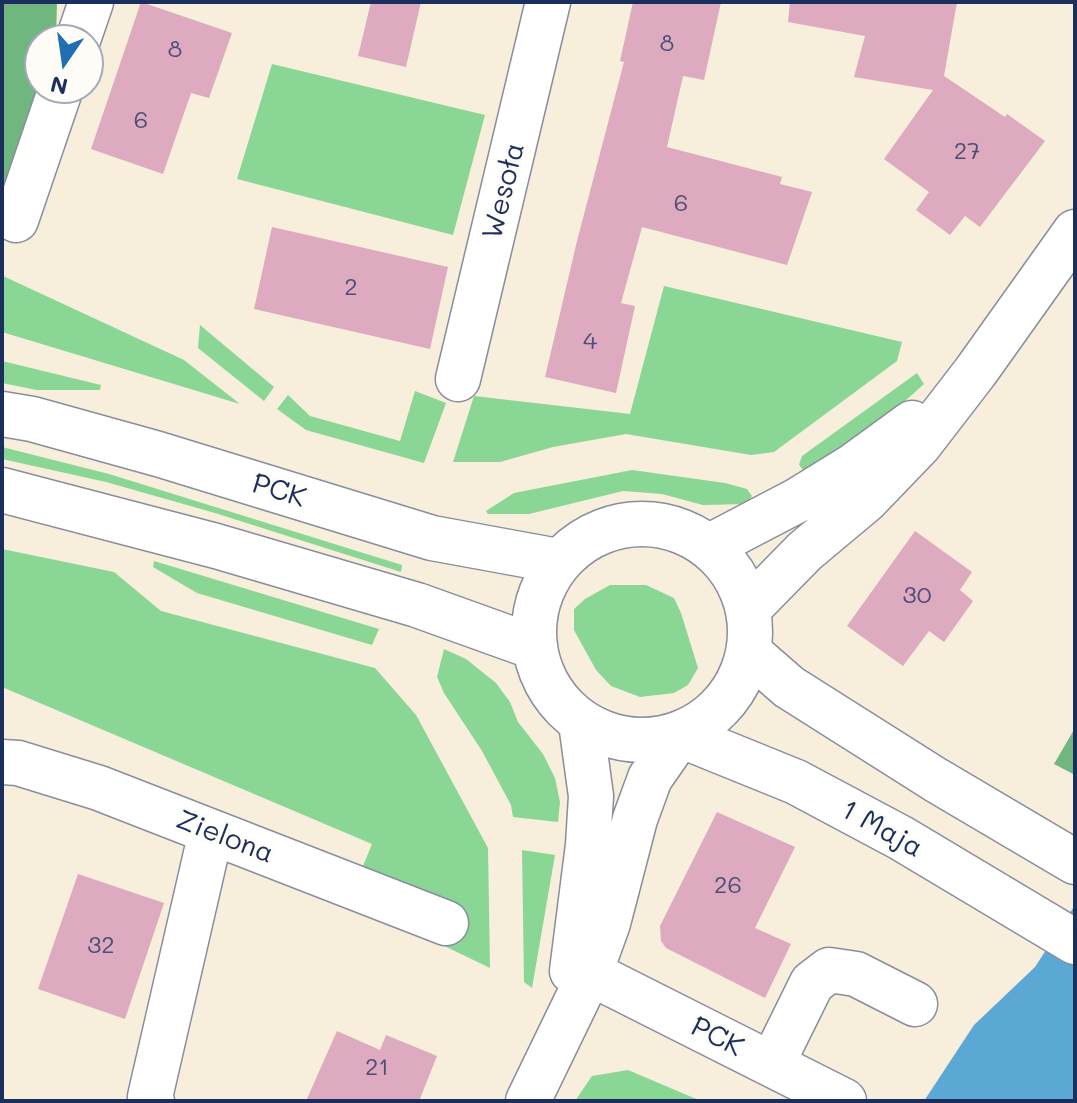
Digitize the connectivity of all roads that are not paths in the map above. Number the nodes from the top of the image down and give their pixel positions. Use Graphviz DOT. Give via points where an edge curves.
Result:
graph roads {
  1 [pos="91,2"];
  2 [pos="548,2"];
  3 [pos="83,24"];
  4 [pos="56,104"];
  5 [pos="16,220"];
  6 [pos="1075,232"];
  7 [pos="976,371"];
  8 [pos="458,379"];
  9 [pos="2,414"];
  10 [pos="2,490"];
  11 [pos="710,546"];
  12 [pos="558,561"];
  13 [pos="749,608"];
  14 [pos="534,647"];
  15 [pos="750,653"];
  16 [pos="581,723"];
  17 [pos="680,735"];
  18 [pos="2,762"];
  19 [pos="211,832"];
  20 [pos="1058,852"];
  21 [pos="446,923"];
  22 [pos="1075,942"];
  23 [pos="590,973"];
  24 [pos="915,1004"];
  25 [pos="565,1026"];
  26 [pos="772,1064"];
  27 [pos="152,1101"];
  28 [pos="528,1101"];
  29 [pos="844,1101"];
  1 -- 3 [label="street"];
  2 -- 8 [label="street, Wesoła"];
  4 -- 5 [label="street"];
  6 -- 7 [label="street"];
  7 -- 11 [label="street" via="853,466"];
  7 -- 13 [label="street" via="919,445"];
  9 -- 12 [label="street, PCK" via="158,454 432,538"];
  10 -- 14 [label="street" via="403,601"];
  11 -- 12 [label="street" via="673,527 631,523 591,535"];
  11 -- 13 [label="street" via="735,574"];
  12 -- 14 [label="street" via="536,602"];
  13 -- 15 [label="street"];
  14 -- 16 [label="street" via="542,676 558,702"];
  15 -- 17 [label="street" via="733,693 703,723"];
  15 -- 20 [label="street" via="789,687"];
  16 -- 17 [label="street" via="616,738"];
  16 -- 25 [label="street" via="591,796"];
  17 -- 22 [label="street, 1 Maja" via="796,782"];
  17 -- 23 [label="street" via="650,778"];
  18 -- 19 [label="street, Zielona" via="99,788"];
  19 -- 21 [label="street, Zielona"];
  19 -- 27 [label="street"];
  23 -- 25 [label="street"];
  23 -- 26 [label="street, PCK"];
  24 -- 26 [label="street" via="856,974 829,970 812,983"];
  25 -- 28 [label="street"];
  26 -- 29 [label="street, PCK"];
}
